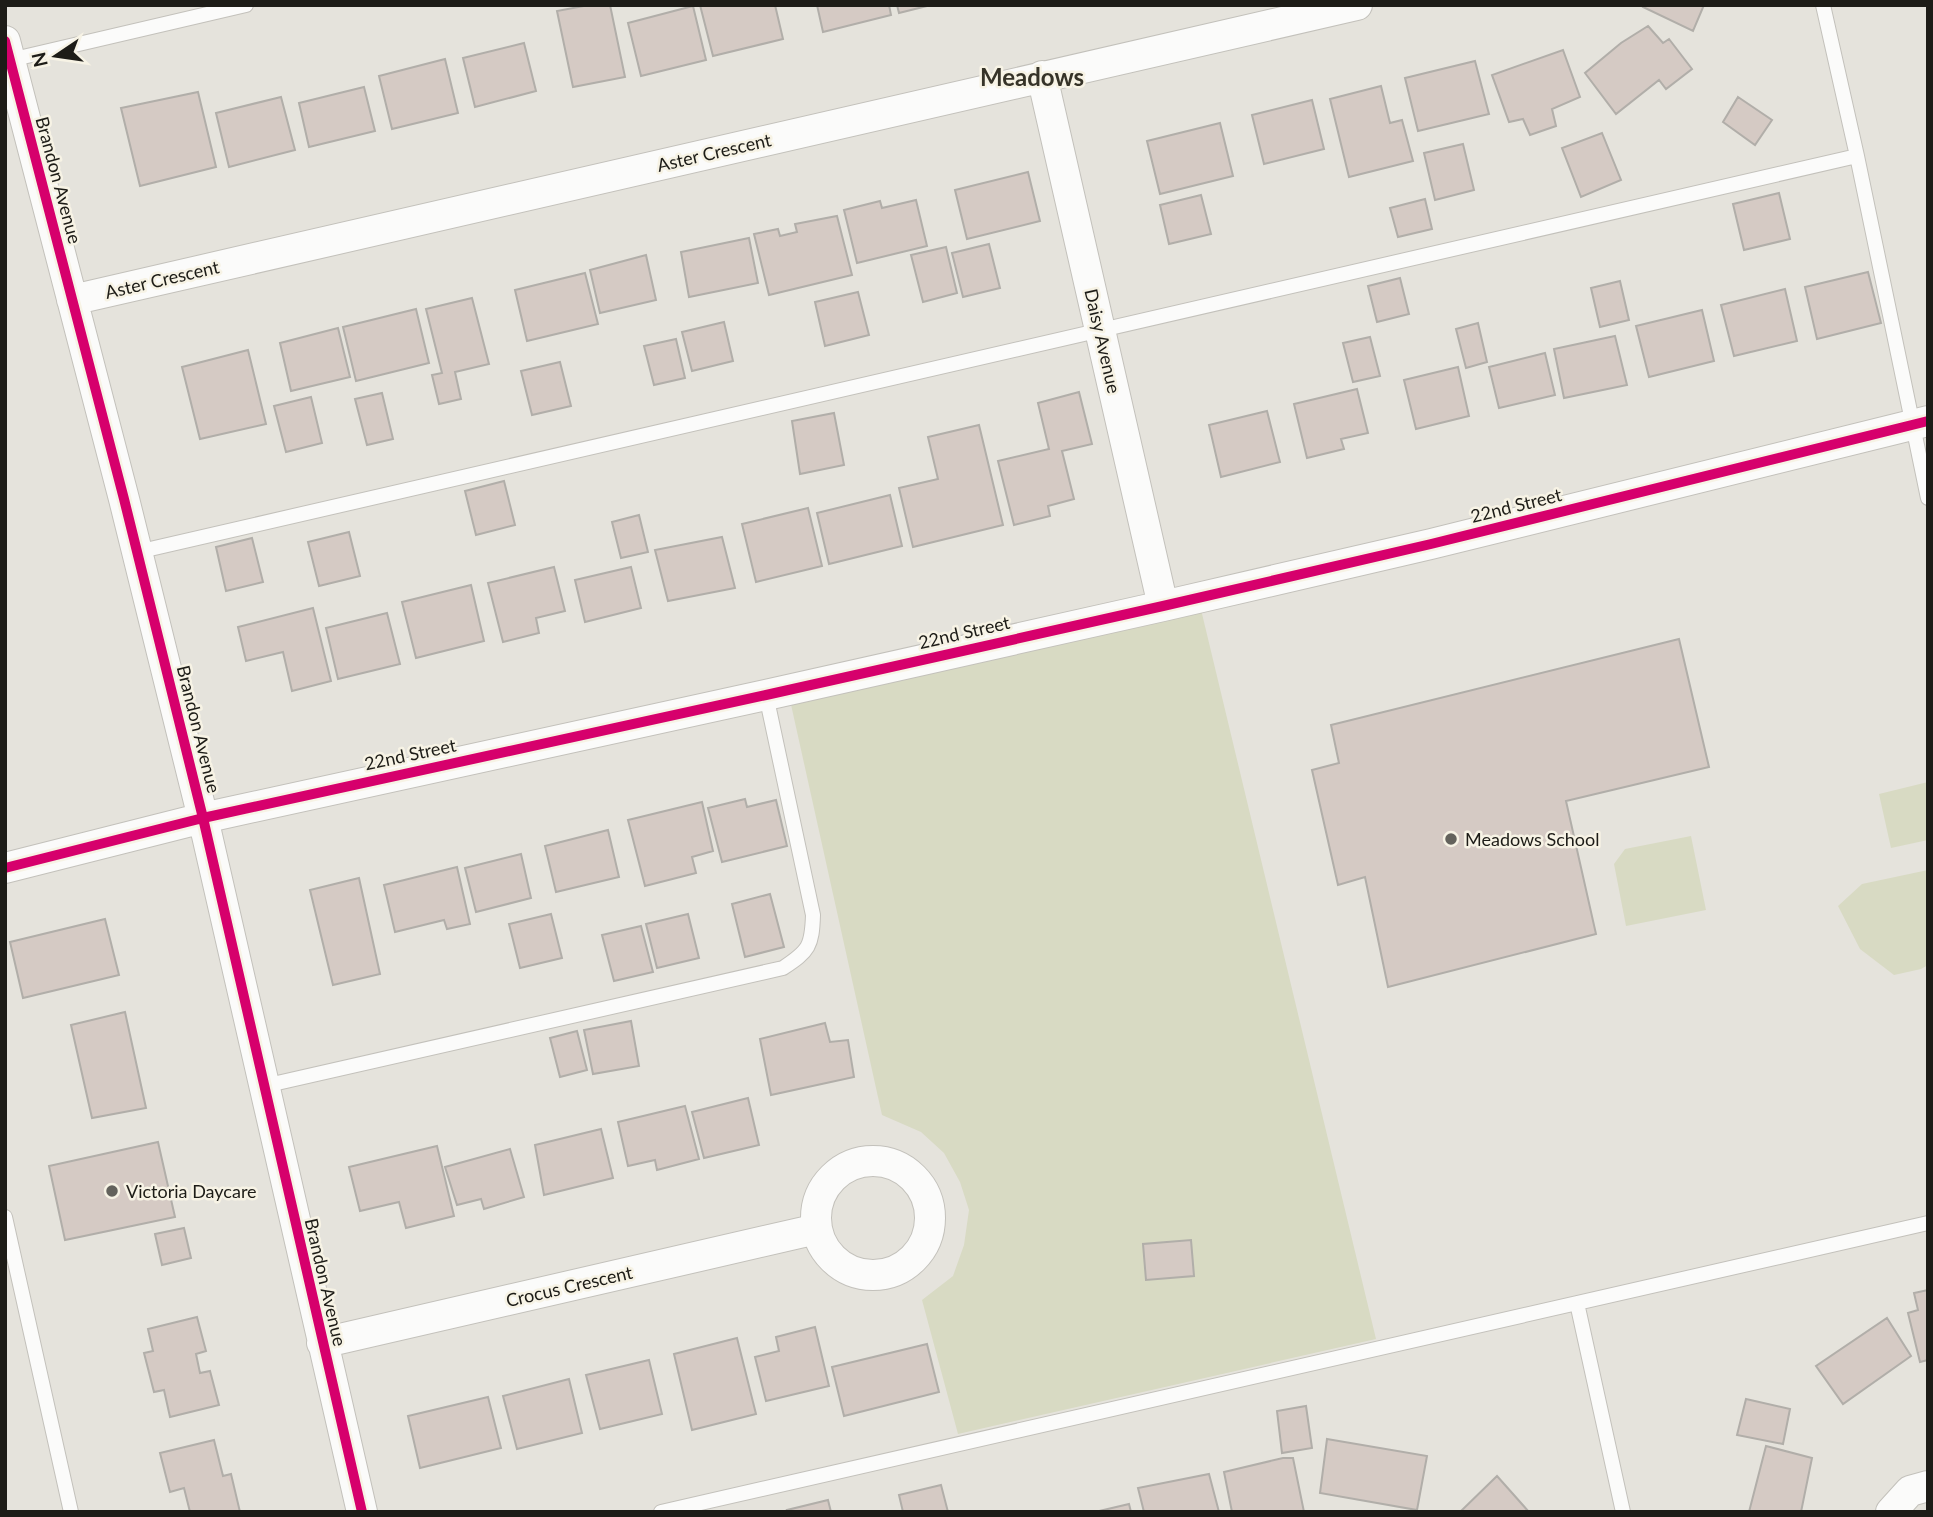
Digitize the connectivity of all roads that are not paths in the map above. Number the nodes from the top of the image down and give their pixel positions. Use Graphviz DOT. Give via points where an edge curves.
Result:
graph roads {
  1 [pos="246,5"];
  2 [pos="1357,5"];
  3 [pos="1823,5"];
  4 [pos="8,50"];
  5 [pos="1042,76"];
  6 [pos="1857,156"];
  7 [pos="72,300"];
  8 [pos="1101,331"];
  9 [pos="1921,423"];
  10 [pos="1928,498"];
  11 [pos="137,552"];
  12 [pos="1163,606"];
  13 [pos="766,695"];
  14 [pos="203,818"];
  15 [pos="5,868"];
  16 [pos="264,1086"];
  17 [pos="5,1217"];
  18 [pos="1928,1223"];
  19 [pos="817,1229"];
  20 [pos="1577,1303"];
  21 [pos="322,1343"];
  22 [pos="1928,1486"];
  23 [pos="71,1512"];
  24 [pos="362,1512"];
  25 [pos="661,1512"];
  26 [pos="1623,1512"];
  27 [pos="1891,1512"];
  1 -- 4 [label="lane"];
  2 -- 5 [label="street, Aster Crescent"];
  3 -- 6 [label="lane"];
  4 -- 7 [label="street, Brandon Avenue" via="21,122"];
  5 -- 7 [label="street, Aster Crescent"];
  5 -- 8 [label="street, Daisy Avenue"];
  6 -- 8 [label="lane"];
  6 -- 9 [label="lane"];
  7 -- 11 [label="street, Brandon Avenue"];
  8 -- 11 [label="lane"];
  8 -- 12 [label="street, Daisy Avenue"];
  9 -- 10 [label="lane"];
  9 -- 12 [label="street, 22nd Street"];
  11 -- 14 [label="street, Brandon Avenue"];
  12 -- 13 [label="street, 22nd Street"];
  13 -- 14 [label="street, 22nd Street"];
  13 -- 16 [label="lane" via="813,915 812,938 801,957 783,968"];
  14 -- 15 [label="street, 22nd Street"];
  14 -- 16 [label="street, Brandon Avenue"];
  16 -- 21 [label="street, Brandon Avenue"];
  17 -- 23 [label="lane"];
  18 -- 20 [label="lane"];
  19 -- 21 [label="street, Crocus Crescent"];
  20 -- 25 [label="lane"];
  20 -- 26 [label="lane"];
  21 -- 24 [label="street, Brandon Avenue"];
  22 -- 27 [label="street" via="1910,1490"];
}
